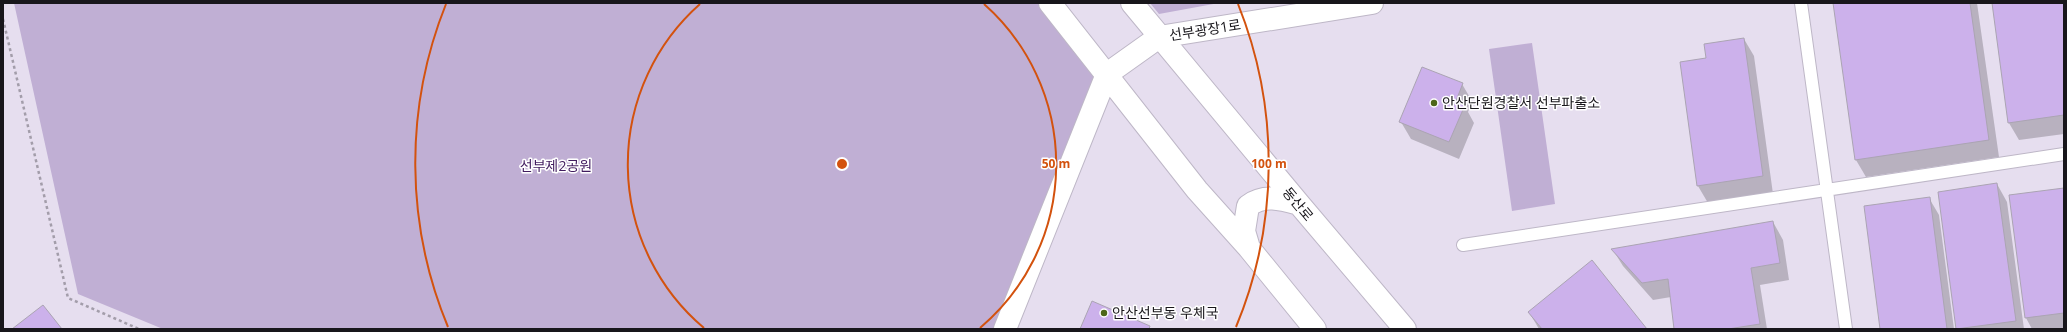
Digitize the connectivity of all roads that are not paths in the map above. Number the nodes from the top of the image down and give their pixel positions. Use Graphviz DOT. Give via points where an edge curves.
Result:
graph roads {
  1 [pos="1050,3"];
  2 [pos="1132,3"];
  3 [pos="1372,3"];
  4 [pos="1801,3"];
  5 [pos="1158,37"];
  6 [pos="1107,74"];
  7 [pos="2064,154"];
  8 [pos="1826,189"];
  9 [pos="1298,204"];
  10 [pos="1463,245"];
  11 [pos="1249,248"];
  12 [pos="1005,329"];
  13 [pos="1315,329"];
  14 [pos="1405,329"];
  15 [pos="1846,329"];
  1 -- 6 [label="street"];
  2 -- 5 [label="street, 동산로"];
  3 -- 5 [label="street, 선부광장1로"];
  4 -- 8 [label="lane"];
  5 -- 6 [label="street, 선부광장1로"];
  5 -- 9 [label="street, 동산로" via="1252,146"];
  6 -- 11 [label="street" via="1197,190"];
  6 -- 12 [label="street"];
  7 -- 8 [label="lane"];
  8 -- 10 [label="lane"];
  8 -- 15 [label="lane"];
  9 -- 11 [label="street" via="1271,198 1257,200 1248,206 1244,231"];
  9 -- 14 [label="street, 동산로"];
  11 -- 13 [label="street"];
}
